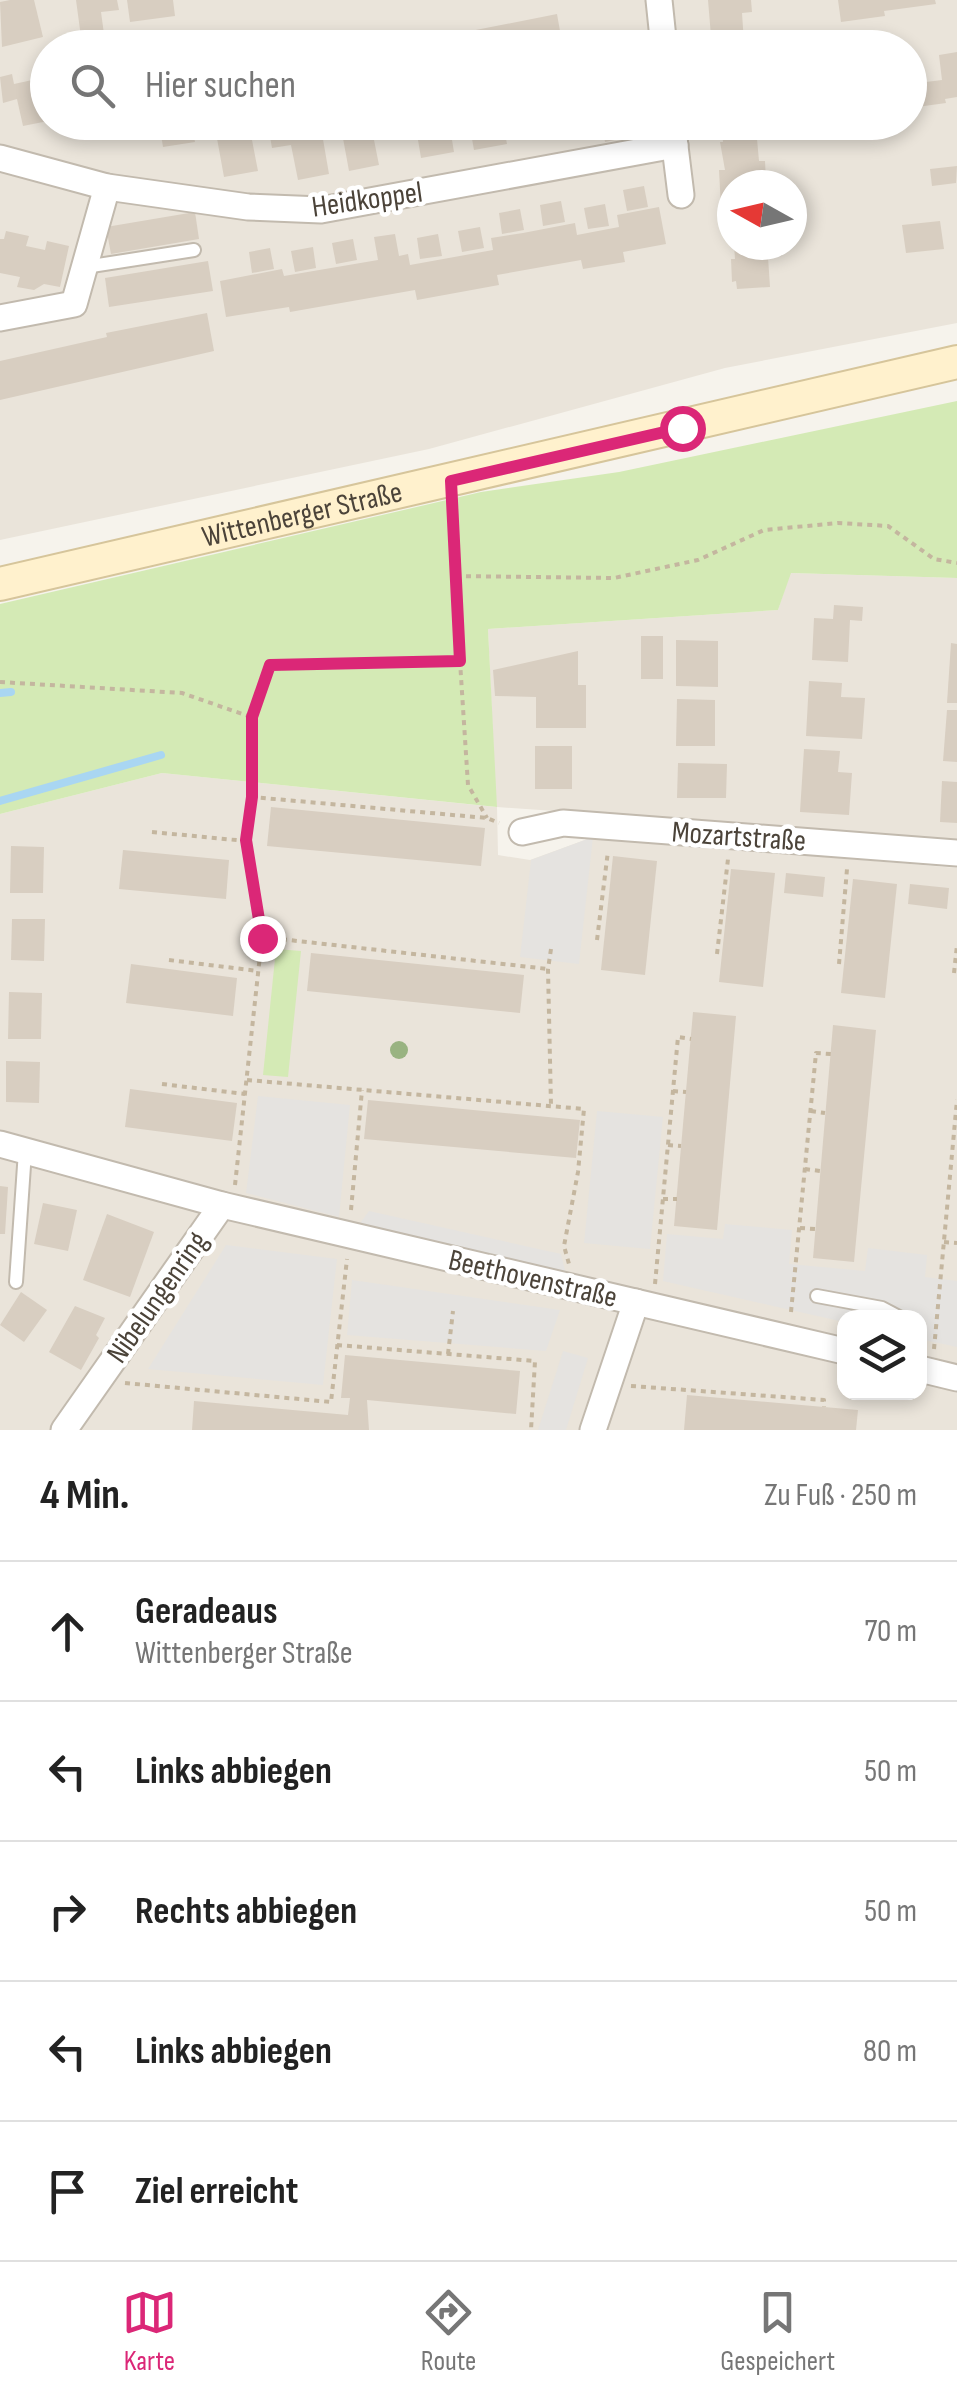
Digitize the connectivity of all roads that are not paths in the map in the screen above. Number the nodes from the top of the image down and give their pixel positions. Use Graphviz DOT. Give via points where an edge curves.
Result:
graph roads {
  1 [pos="660,0"];
  2 [pos="662,30"];
  3 [pos="646,140"];
  4 [pos="675,140"];
  5 [pos="0,158"];
  6 [pos="107,188"];
  7 [pos="681,195"];
  8 [pos="194,250"];
  9 [pos="86,267"];
  10 [pos="0,318"];
  11 [pos="957,362"];
  12 [pos="0,584"];
  13 [pos="522,832"];
  14 [pos="957,853"];
  15 [pos="12,1147"];
  16 [pos="222,1205"];
  17 [pos="16,1282"];
  18 [pos="817,1296"];
  19 [pos="645,1304"];
  20 [pos="886,1310"];
  21 [pos="837,1350"];
  22 [pos="64,1430"];
  23 [pos="593,1430"];
  1 -- 2 [label="street"];
  3 -- 6 [label="street, Heidkoppel" via="321,210"];
  4 -- 7 [label="street, Heidkoppel"];
  5 -- 6 [label="street, Heidkoppel"];
  6 -- 9 [label="street"];
  8 -- 9 [label="lane"];
  9 -- 10 [label="street" via="74,304"];
  11 -- 12 [label="main road, Wittenberger Straße"];
  13 -- 14 [label="street, Mozartstraße" via="563,823"];
  15 -- 16 [label="street, Nibelungenring"];
  15 -- 17 [label="lane"];
  16 -- 19 [label="street, Beethovenstraße"];
  16 -- 22 [label="street, Nibelungenring"];
  18 -- 20 [label="lane"];
  19 -- 21 [label="street, Beethovenstraße"];
  19 -- 23 [label="street"];
}
